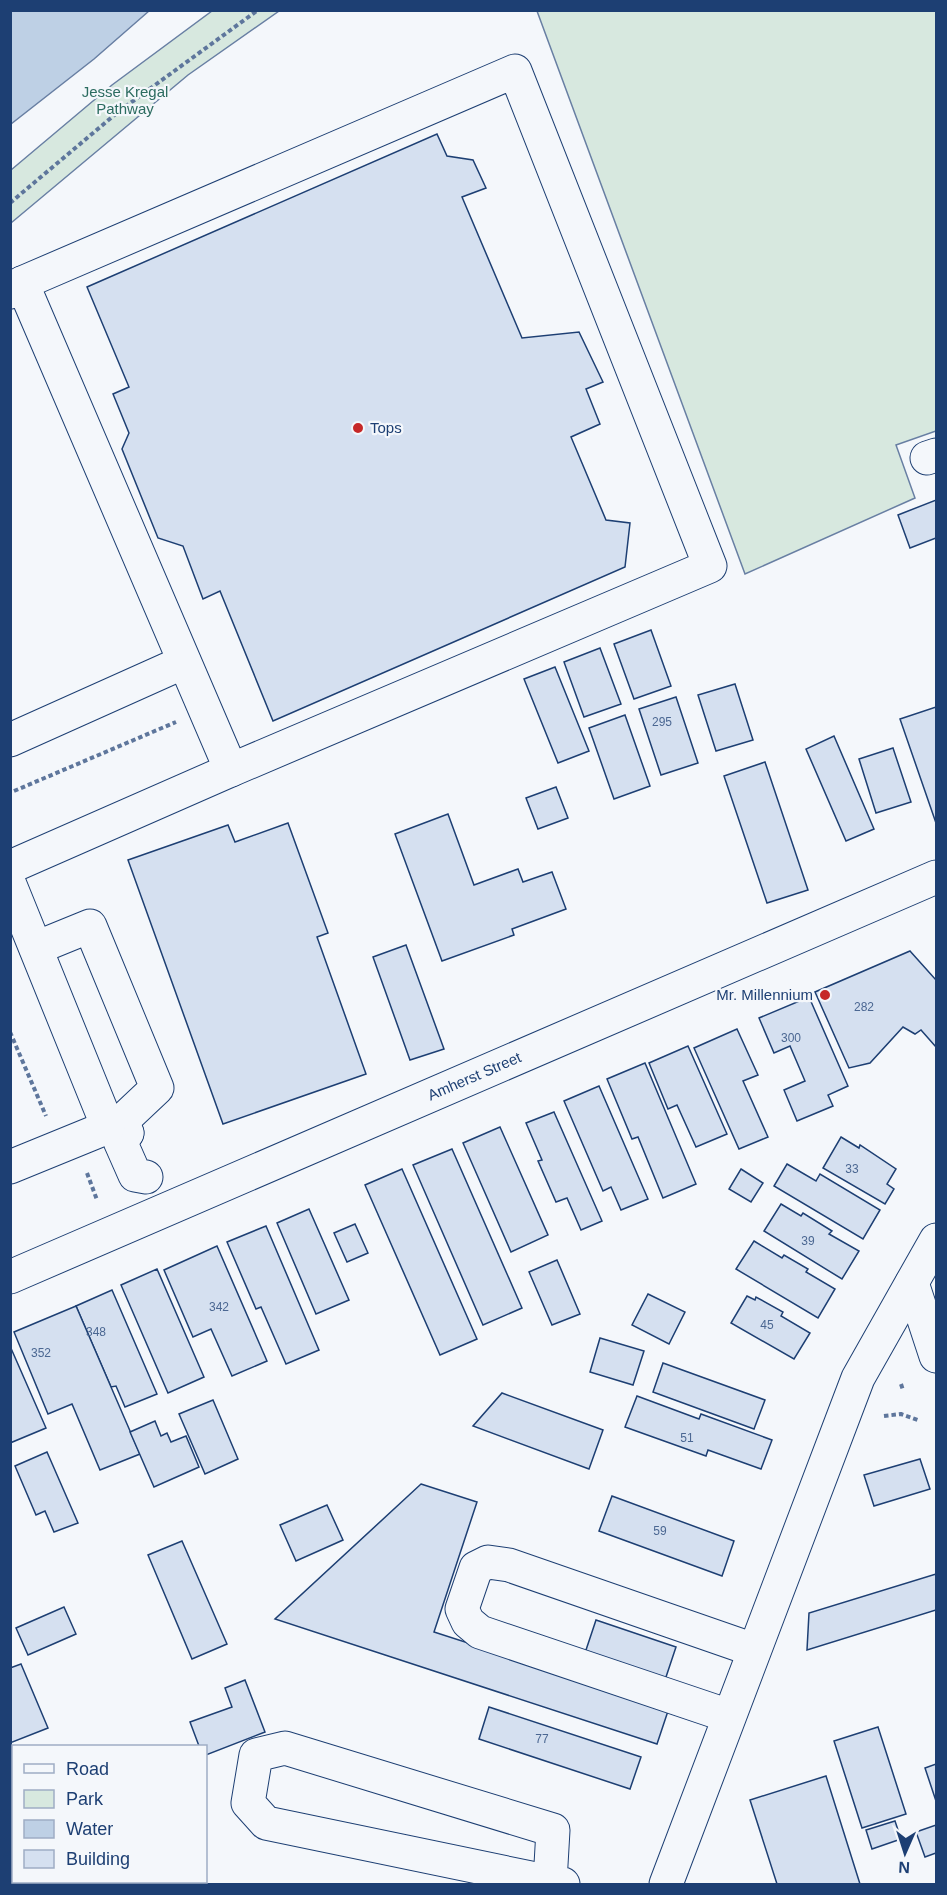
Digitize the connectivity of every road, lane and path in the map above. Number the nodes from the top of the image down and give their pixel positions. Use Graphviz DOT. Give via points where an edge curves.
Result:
graph roads {
  1 [pos="258,10"];
  2 [pos="10,203"];
  3 [pos="16,287"];
  4 [pos="184,662"];
  5 [pos="178,721"];
  6 [pos="10,740"];
  7 [pos="231,770"];
  8 [pos="14,791"];
  9 [pos="10,867"];
  10 [pos="936,877"];
  11 [pos="10,885"];
  12 [pos="24,936"];
  13 [pos="10,1032"];
  14 [pos="48,1120"];
  15 [pos="119,1127"];
  16 [pos="10,1167"];
  17 [pos="86,1171"];
  18 [pos="97,1200"];
  19 [pos="159,1213"];
  20 [pos="936,1240"];
  21 [pos="10,1276"];
  22 [pos="912,1283"];
  23 [pos="936,1356"];
  24 [pos="901,1384"];
  25 [pos="903,1390"];
  26 [pos="884,1416"];
  27 [pos="918,1420"];
  28 [pos="754,1650"];
  29 [pos="729,1716"];
  30 [pos="556,1883"];
  31 [pos="666,1884"];
  1 -- 2 [label="path" via="117,112"];
  3 -- 4 [label="street"];
  3 -- 7 [label="street" via="515,71 710,566"];
  4 -- 6 [label="street"];
  4 -- 7 [label="street"];
  5 -- 8 [label="path"];
  7 -- 9 [label="street"];
  10 -- 19 [label="street, Amherst Street"];
  11 -- 12 [label="street"];
  12 -- 15 [label="street"];
  12 -- 15 [label="street" via="90,926 157,1089"];
  13 -- 14 [label="path"];
  15 -- 16 [label="street"];
  15 -- 19 [label="street" via="137,1136 151,1169 146,1177"];
  17 -- 18 [label="path"];
  19 -- 21 [label="street, Amherst Street"];
  20 -- 22 [label="street"];
  22 -- 23 [label="street"];
  22 -- 28 [label="street" via="858,1378"];
  24 -- 25 [label="path"];
  26 -- 27 [label="path" via="901,1414"];
  28 -- 29 [label="street"];
  28 -- 29 [label="street" via="509,1565 488,1562 476,1568 462,1609 468,1622 480,1632"];
  29 -- 31 [label="street"];
  30 -- 30 [label="street" via="266,1823 248,1803 256,1755 285,1748 553,1830"];
}
